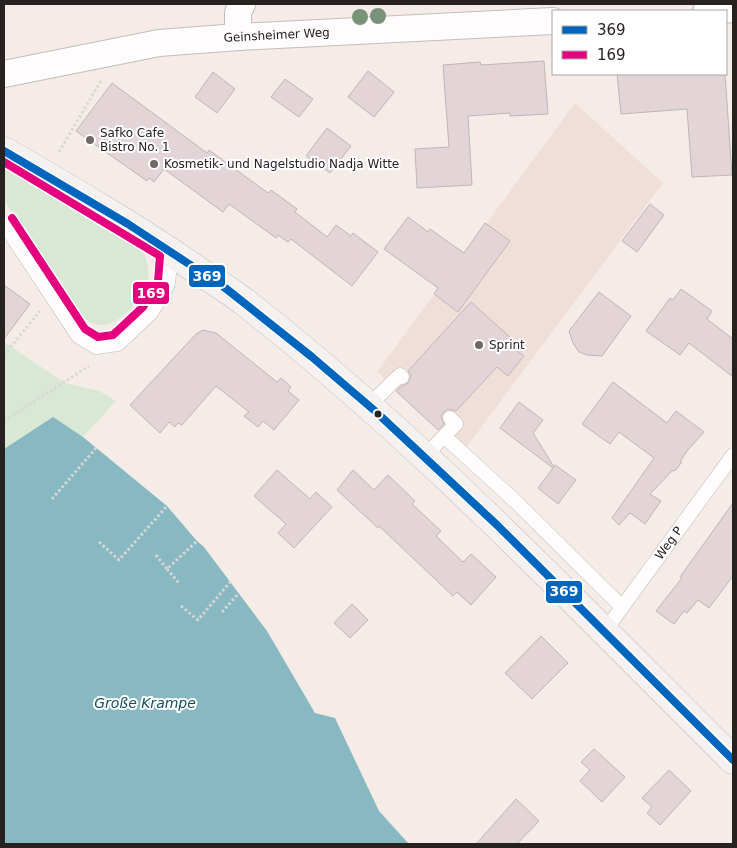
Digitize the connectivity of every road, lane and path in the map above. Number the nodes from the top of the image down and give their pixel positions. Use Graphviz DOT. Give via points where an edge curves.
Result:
graph roads {
  1 [pos="242,4"];
  2 [pos="552,21"];
  3 [pos="238,38"];
  4 [pos="107,53"];
  5 [pos="4,74"];
  6 [pos="4,151"];
  7 [pos="59,152"];
  8 [pos="4,224"];
  9 [pos="171,252"];
  10 [pos="41,310"];
  11 [pos="4,354"];
  12 [pos="90,366"];
  13 [pos="402,376"];
  14 [pos="368,406"];
  15 [pos="450,418"];
  16 [pos="4,422"];
  17 [pos="445,437"];
  18 [pos="96,448"];
  19 [pos="733,455"];
  20 [pos="424,458"];
  21 [pos="52,498"];
  22 [pos="167,506"];
  23 [pos="197,541"];
  24 [pos="98,542"];
  25 [pos="156,555"];
  26 [pos="167,569"];
  27 [pos="231,581"];
  28 [pos="179,583"];
  29 [pos="239,593"];
  30 [pos="181,606"];
  31 [pos="622,607"];
  32 [pos="222,612"];
  33 [pos="604,632"];
  34 [pos="733,760"];
  1 -- 3 [label="street" via="238,13"];
  2 -- 3 [label="street, Geinsheimer Weg"];
  3 -- 4 [label="street, Geinsheimer Weg" via="160,44"];
  4 -- 5 [label="street, Geinsheimer Weg"];
  4 -- 7 [label="path" via="109,66"];
  6 -- 9 [label="main road"];
  8 -- 9 [label="lane" via="78,336 96,348 118,344 152,313 168,284"];
  9 -- 14 [label="main road" via="245,302"];
  10 -- 11 [label="path"];
  12 -- 16 [label="path"];
  13 -- 14 [label="lane"];
  14 -- 20 [label="main road"];
  15 -- 17 [label="lane" via="456,424"];
  17 -- 20 [label="lane"];
  17 -- 31 [label="lane"];
  18 -- 21 [label="path"];
  19 -- 31 [label="lane, Weg P"];
  20 -- 33 [label="main road" via="486,513"];
  22 -- 24 [label="path" via="119,560"];
  23 -- 26 [label="path"];
  25 -- 26 [label="path"];
  26 -- 28 [label="path"];
  27 -- 30 [label="path" via="198,620"];
  29 -- 32 [label="path"];
  31 -- 33 [label="lane, Weg P"];
  33 -- 34 [label="main road"];
}
